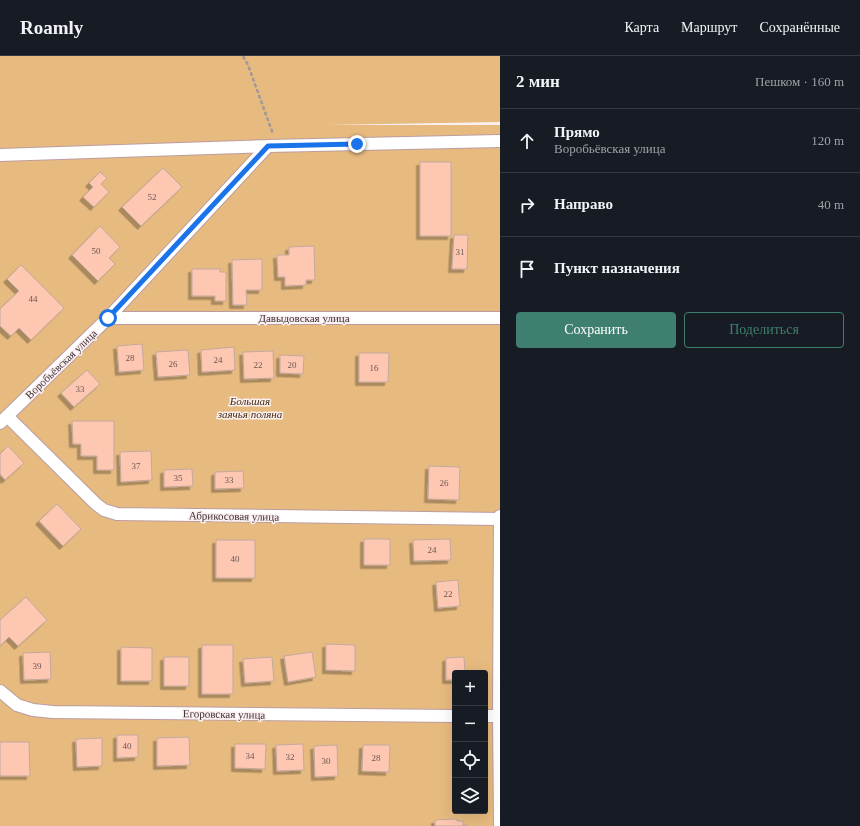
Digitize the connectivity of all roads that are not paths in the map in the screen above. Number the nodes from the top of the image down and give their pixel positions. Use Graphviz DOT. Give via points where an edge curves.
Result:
graph roads {
  1 [pos="500,141"];
  2 [pos="268,146"];
  3 [pos="0,155"];
  4 [pos="108,318"];
  5 [pos="500,318"];
  6 [pos="3,419"];
  7 [pos="500,518"];
  8 [pos="0,690"];
  9 [pos="452,716"];
  10 [pos="488,716"];
  11 [pos="500,716"];
  12 [pos="500,825"];
  1 -- 2 [label="street"];
  2 -- 3 [label="street"];
  2 -- 4 [label="street, Воробьёвская улица"];
  4 -- 5 [label="street, Давыдовская улица"];
  4 -- 6 [label="street, Воробьёвская улица"];
  6 -- 7 [label="street, Абрикосовая улица" via="96,504 117,514"];
  7 -- 11 [label="street"];
  8 -- 9 [label="street, Егоровская улица" via="17,705 52,712"];
  10 -- 11 [label="street"];
  11 -- 12 [label="street"];
}
